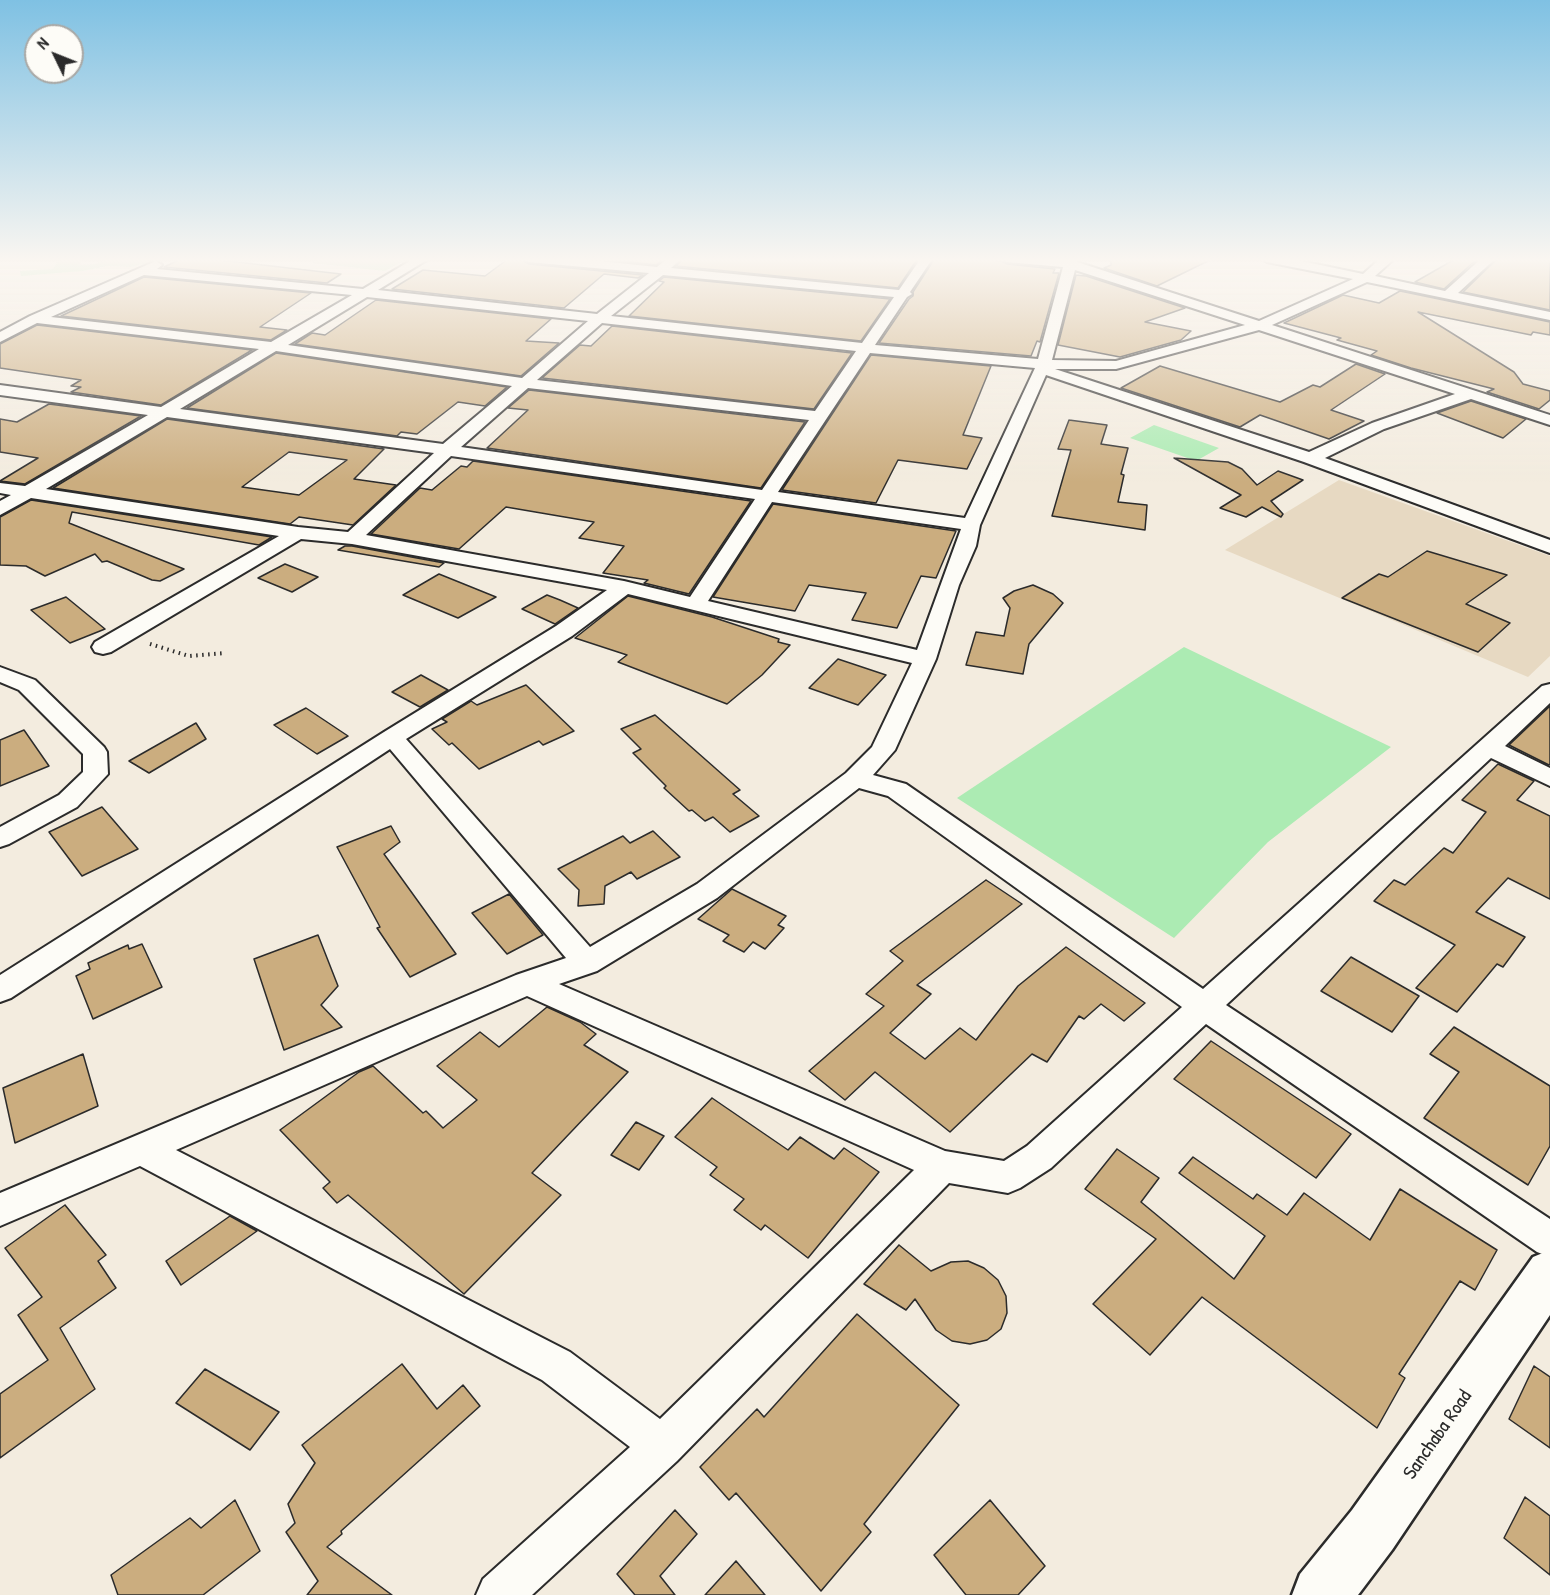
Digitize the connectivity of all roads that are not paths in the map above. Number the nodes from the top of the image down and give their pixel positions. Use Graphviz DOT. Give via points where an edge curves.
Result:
graph roads {
  1 [pos="150,332"];
  2 [pos="300,332"];
  3 [pos="583,332"];
  4 [pos="722,332"];
  5 [pos="877,332"];
  6 [pos="1052,332"];
  7 [pos="1234,332"];
  8 [pos="1284,332"];
  9 [pos="275,347"];
  10 [pos="865,348"];
  11 [pos="1043,367"];
  12 [pos="525,383"];
  13 [pos="0,390"];
  14 [pos="1471,394"];
  15 [pos="163,411"];
  16 [pos="820,416"];
  17 [pos="1550,420"];
  18 [pos="447,450"];
  19 [pos="1310,458"];
  20 [pos="0,488"];
  21 [pos="31,492"];
  22 [pos="766,497"];
  23 [pos="0,509"];
  24 [pos="971,525"];
  25 [pos="298,533"];
  26 [pos="352,538"];
  27 [pos="1550,547"];
  28 [pos="624,587"];
  29 [pos="696,604"];
  30 [pos="103,647"];
  31 [pos="925,659"];
  32 [pos="0,674"];
  33 [pos="1550,691"];
  34 [pos="392,737"];
  35 [pos="1490,748"];
  36 [pos="1550,778"];
  37 [pos="855,779"];
  38 [pos="0,838"];
  39 [pos="587,963"];
  40 [pos="527,983"];
  41 [pos="0,990"];
  42 [pos="1205,1007"];
  43 [pos="141,1149"];
  44 [pos="942,1166"];
  45 [pos="0,1210"];
  46 [pos="1550,1240"];
  47 [pos="1550,1273"];
  48 [pos="662,1446"];
  49 [pos="499,1595"];
  50 [pos="1322,1595"];
  1 -- 9 [label="street"];
  2 -- 9 [label="street"];
  3 -- 12 [label="street"];
  4 -- 10 [label="street"];
  5 -- 10 [label="street"];
  6 -- 11 [label="street"];
  7 -- 11 [label="street" via="1116,365"];
  8 -- 14 [label="street"];
  9 -- 12 [label="street"];
  9 -- 15 [label="street"];
  10 -- 11 [label="street"];
  10 -- 16 [label="street"];
  11 -- 19 [label="street"];
  11 -- 24 [label="street"];
  12 -- 16 [label="street"];
  12 -- 18 [label="street"];
  13 -- 15 [label="street"];
  14 -- 17 [label="street"];
  14 -- 19 [label="street" via="1378,426"];
  15 -- 18 [label="street"];
  15 -- 21 [label="street"];
  16 -- 22 [label="street"];
  18 -- 22 [label="street"];
  18 -- 26 [label="street"];
  19 -- 27 [label="street"];
  20 -- 21 [label="street"];
  21 -- 23 [label="street"];
  21 -- 25 [label="street"];
  22 -- 24 [label="street"];
  22 -- 29 [label="street"];
  24 -- 31 [label="street"];
  25 -- 26 [label="street"];
  25 -- 30 [label="street"];
  26 -- 28 [label="street"];
  28 -- 29 [label="street"];
  28 -- 34 [label="street" via="564,631"];
  29 -- 31 [label="street"];
  31 -- 37 [label="street" via="883,750"];
  32 -- 38 [label="street" via="27,685 95,752 96,774 68,801"];
  33 -- 35 [label="street"];
  34 -- 39 [label="street"];
  34 -- 41 [label="street"];
  35 -- 36 [label="street"];
  35 -- 42 [label="street"];
  37 -- 39 [label="street" via="707,891"];
  37 -- 42 [label="street" via="897,790"];
  39 -- 40 [label="street"];
  40 -- 43 [label="street"];
  40 -- 44 [label="street"];
  42 -- 44 [label="street" via="1039,1157 1008,1177"];
  42 -- 46 [label="street"];
  43 -- 45 [label="street"];
  43 -- 48 [label="street" via="556,1366"];
  44 -- 48 [label="street"];
  47 -- 50 [label="street, Sanchaba Road" via="1372,1530"];
  48 -- 49 [label="street"];
}
